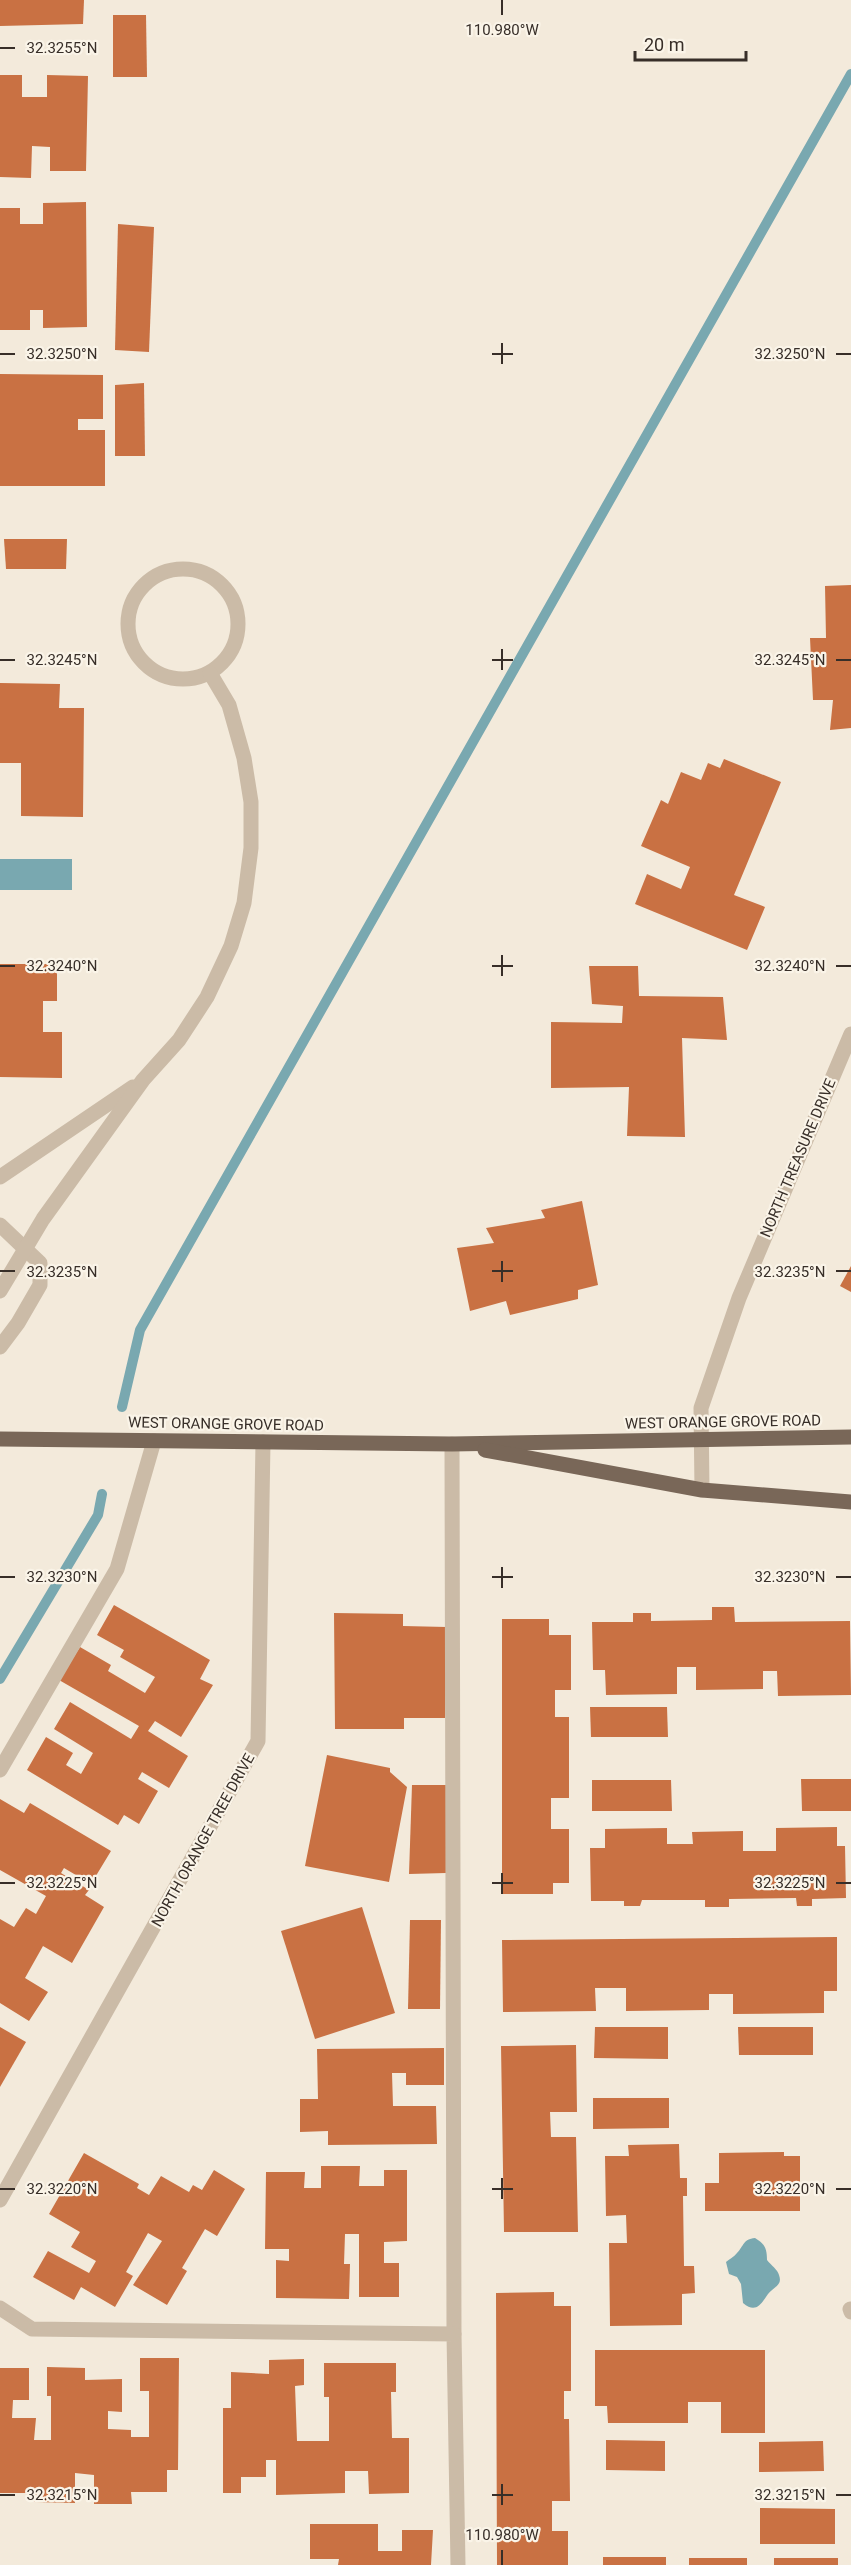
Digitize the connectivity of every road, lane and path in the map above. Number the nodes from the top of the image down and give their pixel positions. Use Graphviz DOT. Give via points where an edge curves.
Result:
graph roads {
  1 [pos="210,673"];
  2 [pos="851,1034"];
  3 [pos="143,1080"];
  4 [pos="0,1177"];
  5 [pos="0,1225"];
  6 [pos="26,1248"];
  7 [pos="0,1291"];
  8 [pos="0,1347"];
  9 [pos="851,1437"];
  10 [pos="0,1439"];
  11 [pos="702,1440"];
  12 [pos="154,1442"];
  13 [pos="263,1442"];
  14 [pos="452,1444"];
  15 [pos="702,1490"];
  16 [pos="851,1502"];
  17 [pos="0,1770"];
  18 [pos="0,2200"];
  19 [pos="0,2308"];
  20 [pos="454,2334"];
  21 [pos="458,2565"];
  1 -- 1 [label="street" via="224,662 234,646 237,611 230,594 203,572 167,570 150,579 128,609 131,646 141,662 156,673 174,679"];
  1 -- 3 [label="street" via="229,705 251,802 251,848 244,903 231,946 207,997 179,1040"];
  2 -- 11 [label="street, NORTH TREASURE DRIVE" via="739,1298 701,1408"];
  3 -- 4 [label="street"];
  3 -- 6 [label="street"];
  5 -- 6 [label="street"];
  6 -- 7 [label="street"];
  6 -- 8 [label="street" via="40,1263 40,1286"];
  9 -- 11 [label="main road, WEST ORANGE GROVE ROAD"];
  10 -- 12 [label="main road, WEST ORANGE GROVE ROAD"];
  11 -- 14 [label="main road, WEST ORANGE GROVE ROAD"];
  11 -- 15 [label="street, NORTH TREASURE DRIVE"];
  12 -- 13 [label="main road, WEST ORANGE GROVE ROAD"];
  12 -- 17 [label="street" via="117,1569"];
  13 -- 14 [label="main road, WEST ORANGE GROVE ROAD"];
  13 -- 18 [label="street, NORTH ORANGE TREE DRIVE" via="258,1741"];
  14 -- 15 [label="main road, WEST ORANGE GROVE ROAD"];
  14 -- 20 [label="street"];
  15 -- 16 [label="main road, WEST ORANGE GROVE ROAD"];
  19 -- 20 [label="street" via="32,2329"];
  20 -- 21 [label="street"];
}
